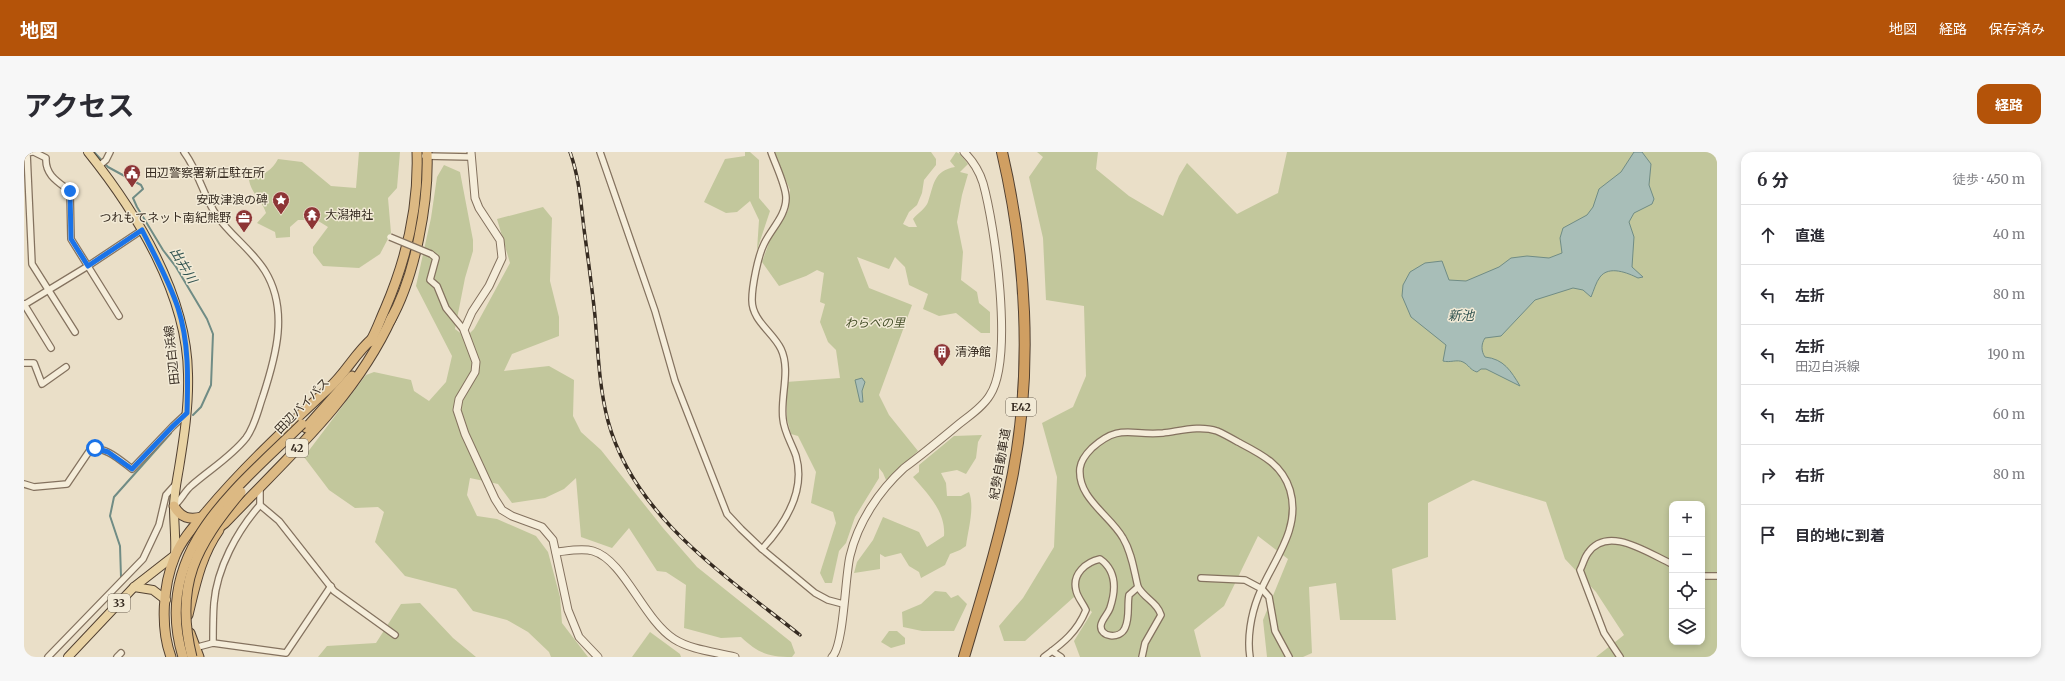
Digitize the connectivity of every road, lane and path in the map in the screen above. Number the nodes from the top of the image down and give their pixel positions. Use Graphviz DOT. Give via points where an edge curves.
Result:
graph roads {
  1 [pos="33,152"];
  2 [pos="88,152"];
  3 [pos="110,152"];
  4 [pos="184,152"];
  5 [pos="600,152"];
  6 [pos="771,152"];
  7 [pos="964,152"];
  8 [pos="1002,152"];
  9 [pos="417,154"];
  10 [pos="427,154"];
  11 [pos="471,155"];
  12 [pos="99,166"];
  13 [pos="27,214"];
  14 [pos="142,230"];
  15 [pos="390,237"];
  16 [pos="88,266"];
  17 [pos="48,290"];
  18 [pos="24,304"];
  19 [pos="119,316"];
  20 [pos="392,317"];
  21 [pos="464,330"];
  22 [pos="75,332"];
  23 [pos="373,338"];
  24 [pos="51,348"];
  25 [pos="24,363"];
  26 [pos="66,367"];
  27 [pos="187,413"];
  28 [pos="304,426"];
  29 [pos="177,483"];
  30 [pos="24,484"];
  31 [pos="260,487"];
  32 [pos="260,505"];
  33 [pos="174,506"];
  34 [pos="202,517"];
  35 [pos="222,526"];
  36 [pos="762,549"];
  37 [pos="556,552"];
  38 [pos="175,555"];
  39 [pos="1669,563"];
  40 [pos="1705,576"];
  41 [pos="1717,576"];
  42 [pos="1202,578"];
  43 [pos="330,586"];
  44 [pos="134,587"];
  45 [pos="1138,588"];
  46 [pos="1262,589"];
  47 [pos="166,600"];
  48 [pos="843,604"];
  49 [pos="188,616"];
  50 [pos="395,635"];
  51 [pos="213,643"];
  52 [pos="195,648"];
  53 [pos="1052,651"];
  54 [pos="48,657"];
  55 [pos="68,657"];
  56 [pos="172,657"];
  57 [pos="183,657"];
  58 [pos="192,657"];
  59 [pos="199,657"];
  60 [pos="598,657"];
  61 [pos="735,657"];
  62 [pos="832,657"];
  63 [pos="964,657"];
  64 [pos="1044,657"];
  65 [pos="1061,657"];
  66 [pos="1142,657"];
  67 [pos="1250,657"];
  68 [pos="1289,657"];
  69 [pos="1620,657"];
  1 -- 13 [label="street" via="27,153"];
  1 -- 16 [label="street" via="46,158 46,168 53,178 70,191 71,239"];
  2 -- 12 [label="main road, 田辺白浜線"];
  3 -- 12 [label="street"];
  4 -- 33 [label="street" via="192,162 217,217 265,270 274,288 279,321 276,356 253,428 236,449 190,487"];
  5 -- 36 [label="street" via="655,311 674,381 716,489 727,514"];
  6 -- 36 [label="street" via="786,196 785,209 763,245 752,302 760,322 781,349 784,363 783,419 796,457 799,475 796,496 788,514"];
  7 -- 48 [label="street" via="974,162 989,212 999,279 1002,323 999,375 990,395 979,408 893,478 875,502 860,527 850,555"];
  8 -- 63 [label="highway, 紀勢自動車道 / E42" via="1016,219 1022,270 1022,401 1019,436 1005,513"];
  9 -- 10 [label="street"];
  9 -- 23 [label="highway, 田辺バイパス / 42" via="416,192 409,243 398,280"];
  10 -- 11 [label="street"];
  10 -- 20 [label="highway, 田辺バイパス / 42" via="426,196 419,237 404,289"];
  11 -- 21 [label="street" via="475,198 500,240 502,258"];
  12 -- 14 [label="main road, 田辺白浜線"];
  13 -- 17 [label="street" via="32,264"];
  14 -- 16 [label="street"];
  14 -- 27 [label="main road, 田辺白浜線" via="164,272 178,309 188,373"];
  15 -- 21 [label="street, bridge" via="436,258 430,280 437,286 446,308"];
  16 -- 17 [label="street"];
  16 -- 19 [label="street"];
  17 -- 18 [label="street"];
  17 -- 22 [label="street"];
  18 -- 24 [label="street"];
  20 -- 28 [label="highway, 田辺バイパス / 42" via="350,378"];
  20 -- 31 [label="highway, 42" via="383,337 353,384"];
  21 -- 37 [label="street" via="476,362 475,372 459,399 457,410 465,434 502,510 542,527 553,540"];
  23 -- 28 [label="highway, 田辺バイパス / 42"];
  23 -- 34 [label="highway, 42" via="360,349 331,386 249,466"];
  25 -- 26 [label="street" via="34,363 42,384"];
  27 -- 29 [label="main road, 田辺白浜線"];
  27 -- 30 [label="street" via="132,469 108,452 95,448 90,450 67,484 34,487"];
  28 -- 57 [label="highway, 田辺バイパス / 42, bridge" via="221,505 190,550 178,593 177,623"];
  28 -- 58 [label="highway, 田辺バイパス / 42, bridge" via="242,492 204,541 196,558 186,595 186,627"];
  29 -- 33 [label="main road, 田辺白浜線"];
  29 -- 54 [label="street" via="166,495 159,525 143,558"];
  31 -- 32 [label="street"];
  31 -- 35 [label="highway, 42"];
  32 -- 43 [label="street" via="279,521"];
  32 -- 51 [label="street" via="248,519 233,546 220,578 214,601"];
  33 -- 34 [label="highway" via="178,514 189,519"];
  33 -- 38 [label="main road, 田辺白浜線"];
  34 -- 38 [label="highway, 42"];
  35 -- 38 [label="highway, 42"];
  35 -- 49 [label="highway, 42" via="211,541 203,562"];
  36 -- 48 [label="street" via="815,592 828,600"];
  37 -- 60 [label="street" via="568,610 579,637"];
  37 -- 61 [label="street" via="591,550 604,555 654,622 674,639 694,647"];
  38 -- 44 [label="main road, 33"];
  38 -- 47 [label="highway, 42" via="168,577"];
  38 -- 49 [label="highway, 42"];
  39 -- 69 [label="street" via="1622,542 1605,541 1594,546 1587,554 1580,570 1604,633"];
  40 -- 41 [label="street"];
  42 -- 46 [label="street" via="1245,580"];
  43 -- 50 [label="street"];
  43 -- 51 [label="street" via="286,653"];
  44 -- 47 [label="main road" via="153,590"];
  44 -- 55 [label="main road, 33"];
  45 -- 46 [label="street" via="1130,551 1123,538 1112,522 1092,503 1082,486 1080,476 1083,458 1103,438 1114,433 1158,433 1203,428 1217,431 1271,461 1282,474 1289,489 1292,515 1288,534 1280,556"];
  45 -- 53 [label="street" via="1130,595 1124,630 1119,635 1108,635 1102,630 1101,625 1110,609 1114,589 1113,574 1109,566 1100,559 1089,561 1078,575 1075,584 1076,592 1086,610 1084,615 1068,639"];
  45 -- 66 [label="street" via="1158,607 1160,615 1145,643"];
  46 -- 67 [label="street" via="1252,620"];
  46 -- 68 [label="street" via="1269,597 1275,631"];
  47 -- 56 [label="highway, 42" via="167,634"];
  48 -- 62 [label="street" via="839,644"];
  49 -- 52 [label="highway, 42" via="190,635"];
  51 -- 52 [label="street"];
  52 -- 56 [label="street"];
  52 -- 59 [label="highway, 42"];
  53 -- 64 [label="street"];
  53 -- 65 [label="street"];
}
